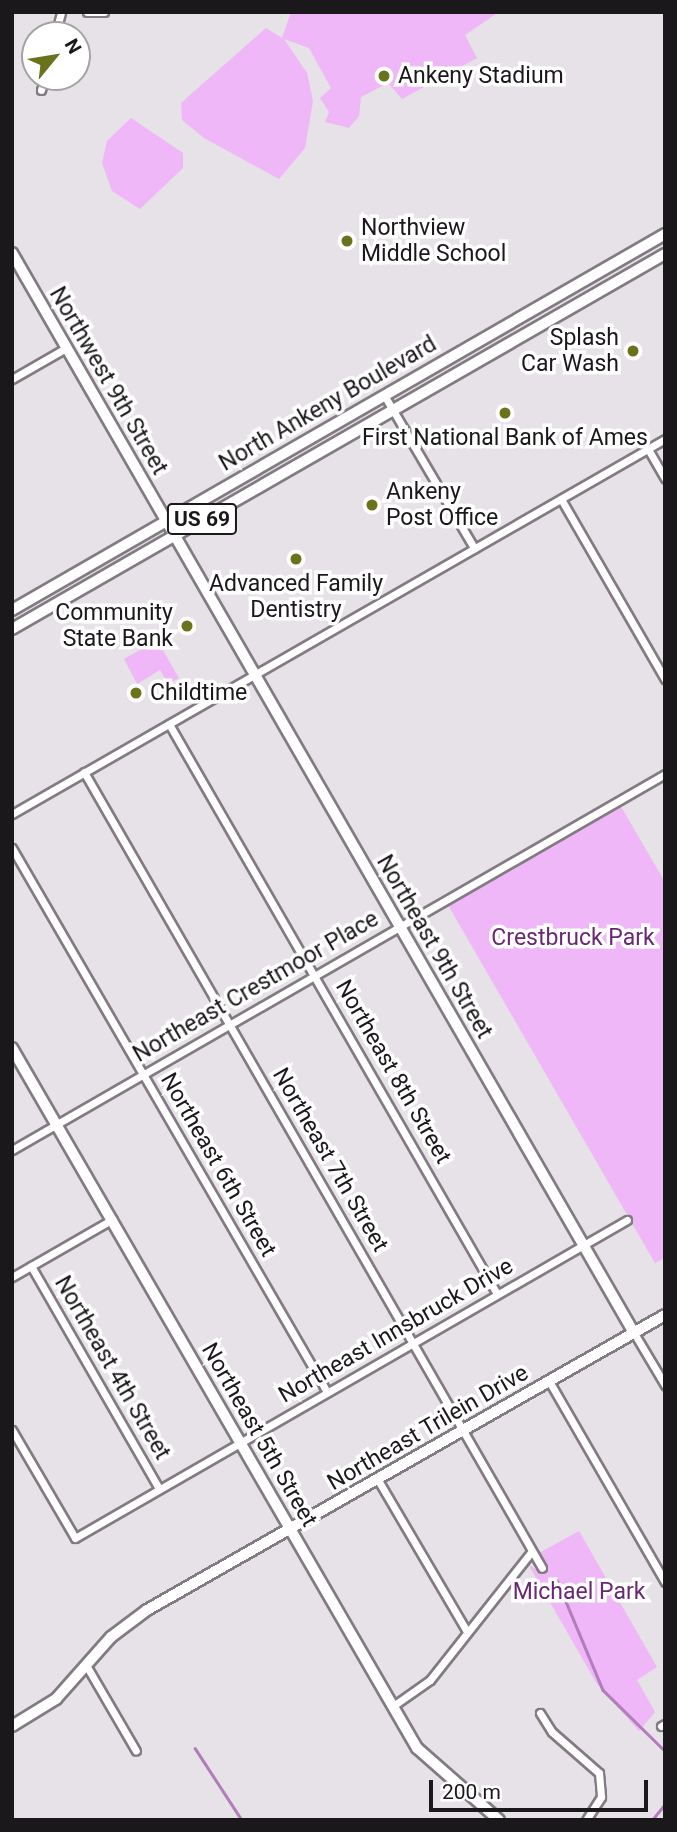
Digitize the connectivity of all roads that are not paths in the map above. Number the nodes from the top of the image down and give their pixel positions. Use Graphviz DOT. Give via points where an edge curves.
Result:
graph roads {
  1 [pos="87,12"];
  2 [pos="104,12"];
  3 [pos="665,234"];
  4 [pos="665,254"];
  5 [pos="13,256"];
  6 [pos="66,348"];
  7 [pos="12,379"];
  8 [pos="384,395"];
  9 [pos="392,409"];
  10 [pos="665,439"];
  11 [pos="648,449"];
  12 [pos="665,479"];
  13 [pos="561,499"];
  14 [pos="170,528"];
  15 [pos="474,548"];
  16 [pos="12,610"];
  17 [pos="12,629"];
  18 [pos="254,675"];
  19 [pos="665,679"];
  20 [pos="169,724"];
  21 [pos="84,772"];
  22 [pos="665,774"];
  23 [pos="12,814"];
  24 [pos="12,848"];
  25 [pos="400,927"];
  26 [pos="316,976"];
  27 [pos="230,1025"];
  28 [pos="12,1048"];
  29 [pos="144,1074"];
  30 [pos="56,1124"];
  31 [pos="12,1150"];
  32 [pos="113,1219"];
  33 [pos="627,1220"];
  34 [pos="583,1245"];
  35 [pos="31,1266"];
  36 [pos="12,1277"];
  37 [pos="497,1294"];
  38 [pos="665,1315"];
  39 [pos="634,1332"];
  40 [pos="413,1343"];
  41 [pos="549,1381"];
  42 [pos="665,1385"];
  43 [pos="327,1392"];
  44 [pos="12,1430"];
  45 [pos="463,1430"];
  46 [pos="241,1442"];
  47 [pos="377,1479"];
  48 [pos="159,1489"];
  49 [pos="291,1529"];
  50 [pos="532,1551"];
  51 [pos="542,1568"];
  52 [pos="665,1582"];
  53 [pos="467,1632"];
  54 [pos="86,1665"];
  55 [pos="393,1706"];
  56 [pos="540,1713"];
  57 [pos="12,1726"];
  58 [pos="136,1751"];
  59 [pos="499,1820"];
  60 [pos="586,1820"];
  1 -- 2 [label="street"];
  3 -- 8 [label="main road, North Ankeny Boulevard / US 69"];
  4 -- 9 [label="main road, North Ankeny Boulevard / US 69"];
  5 -- 6 [label="street, Northwest 9th Street"];
  6 -- 7 [label="street"];
  6 -- 14 [label="street, Northwest 9th Street"];
  8 -- 9 [label="street"];
  8 -- 14 [label="main road, North Ankeny Boulevard / US 69"];
  9 -- 14 [label="main road, North Ankeny Boulevard / US 69"];
  9 -- 15 [label="street"];
  10 -- 11 [label="street"];
  11 -- 12 [label="street"];
  11 -- 13 [label="street"];
  13 -- 15 [label="street"];
  13 -- 19 [label="street"];
  14 -- 16 [label="main road, North Ankeny Boulevard / US 69"];
  14 -- 17 [label="main road, North Ankeny Boulevard / US 69"];
  14 -- 18 [label="street, Northeast 9th Street"];
  15 -- 18 [label="street"];
  18 -- 20 [label="street"];
  18 -- 25 [label="street, Northeast 9th Street"];
  20 -- 21 [label="street"];
  20 -- 26 [label="street, Northeast 8th Street"];
  21 -- 23 [label="street"];
  21 -- 27 [label="street, Northeast 7th Street"];
  22 -- 25 [label="street, Northeast Crestmoor Place"];
  24 -- 29 [label="street, Northeast 6th Street"];
  25 -- 26 [label="street, Northeast Crestmoor Place"];
  25 -- 34 [label="street, Northeast 9th Street"];
  26 -- 27 [label="street, Northeast Crestmoor Place"];
  26 -- 37 [label="street, Northeast 8th Street"];
  27 -- 29 [label="street, Northeast Crestmoor Place"];
  27 -- 40 [label="street, Northeast 7th Street"];
  28 -- 30 [label="street, Northeast 5th Street"];
  29 -- 30 [label="street, Northeast Crestmoor Place"];
  29 -- 43 [label="street, Northeast 6th Street"];
  30 -- 31 [label="street, Northeast Crestmoor Place"];
  30 -- 32 [label="street, Northeast 5th Street"];
  32 -- 35 [label="street"];
  32 -- 46 [label="street, Northeast 5th Street"];
  33 -- 34 [label="street, Northeast Innsbruck Drive"];
  34 -- 37 [label="street, Northeast Innsbruck Drive"];
  34 -- 39 [label="street, Northeast 9th Street"];
  35 -- 36 [label="street"];
  35 -- 48 [label="street, Northeast 4th Street"];
  37 -- 40 [label="street, Northeast Innsbruck Drive"];
  38 -- 39 [label="street, Northeast Trilein Drive"];
  39 -- 41 [label="street, Northeast Trilein Drive"];
  39 -- 42 [label="street, Northeast 9th Street"];
  40 -- 43 [label="street, Northeast Innsbruck Drive"];
  40 -- 45 [label="street, Northeast 7th Street"];
  41 -- 45 [label="street, Northeast Trilein Drive"];
  41 -- 52 [label="street"];
  43 -- 46 [label="street, Northeast Innsbruck Drive"];
  44 -- 48 [label="street, Northeast Innsbruck Drive" via="75,1538"];
  45 -- 47 [label="street, Northeast Trilein Drive"];
  45 -- 50 [label="street, Northeast 7th Street"];
  46 -- 48 [label="street, Northeast Innsbruck Drive"];
  46 -- 49 [label="street, Northeast 5th Street"];
  47 -- 49 [label="street, Northeast Trilein Drive"];
  47 -- 53 [label="street"];
  49 -- 54 [label="street, Northeast Trilein Drive" via="147,1610"];
  49 -- 55 [label="street, Northeast 5th Street"];
  50 -- 51 [label="street, Northeast 7th Street"];
  50 -- 53 [label="street"];
  53 -- 55 [label="street" via="430,1680"];
  54 -- 57 [label="street, Northeast Trilein Drive" via="55,1699"];
  54 -- 58 [label="street"];
  55 -- 59 [label="street, Northeast 5th Street" via="434,1769"];
  56 -- 60 [label="street" via="552,1732 599,1773 601,1797"];
}
